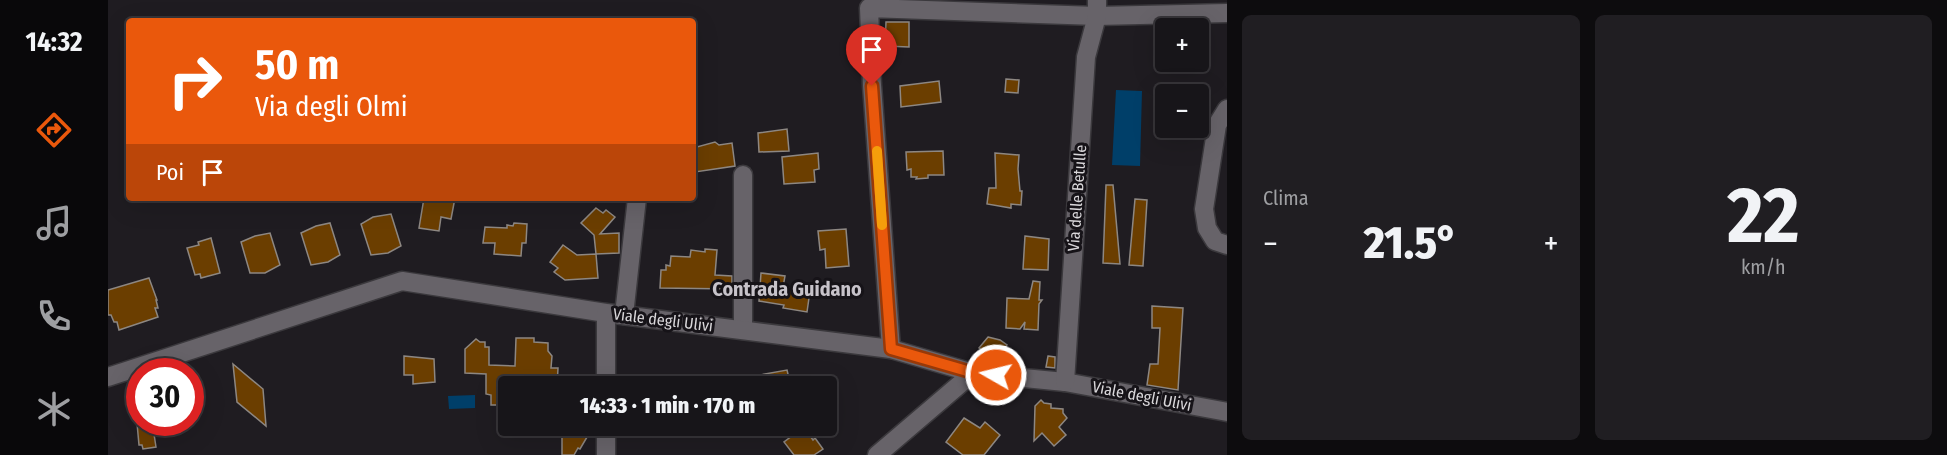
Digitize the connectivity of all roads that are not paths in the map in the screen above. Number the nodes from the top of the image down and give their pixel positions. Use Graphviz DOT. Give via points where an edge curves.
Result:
graph roads {
  1 [pos="1097,8"];
  2 [pos="1227,13"];
  3 [pos="1227,109"];
  4 [pos="743,175"];
  5 [pos="636,201"];
  6 [pos="1221,243"];
  7 [pos="615,314"];
  8 [pos="743,330"];
  9 [pos="891,349"];
  10 [pos="974,373"];
  11 [pos="607,376"];
  12 [pos="108,377"];
  13 [pos="1065,381"];
  14 [pos="1227,412"];
  15 [pos="606,436"];
  16 [pos="606,455"];
  17 [pos="877,455"];
  1 -- 2 [label="street"];
  1 -- 9 [label="street" via="869,8"];
  1 -- 13 [label="street, Via delle Betulle" via="1086,57"];
  3 -- 6 [label="street" via="1217,125 1204,209 1207,228"];
  4 -- 8 [label="street"];
  5 -- 7 [label="street"];
  7 -- 8 [label="street, Viale degli Ulivi"];
  7 -- 11 [label="street"];
  7 -- 12 [label="street, Viale degli Ulivi" via="402,281"];
  8 -- 9 [label="street, Viale degli Ulivi"];
  9 -- 10 [label="street, Viale degli Ulivi"];
  10 -- 13 [label="street, Viale degli Ulivi"];
  10 -- 17 [label="street"];
  13 -- 14 [label="street, Viale degli Ulivi"];
  15 -- 16 [label="street"];
}
